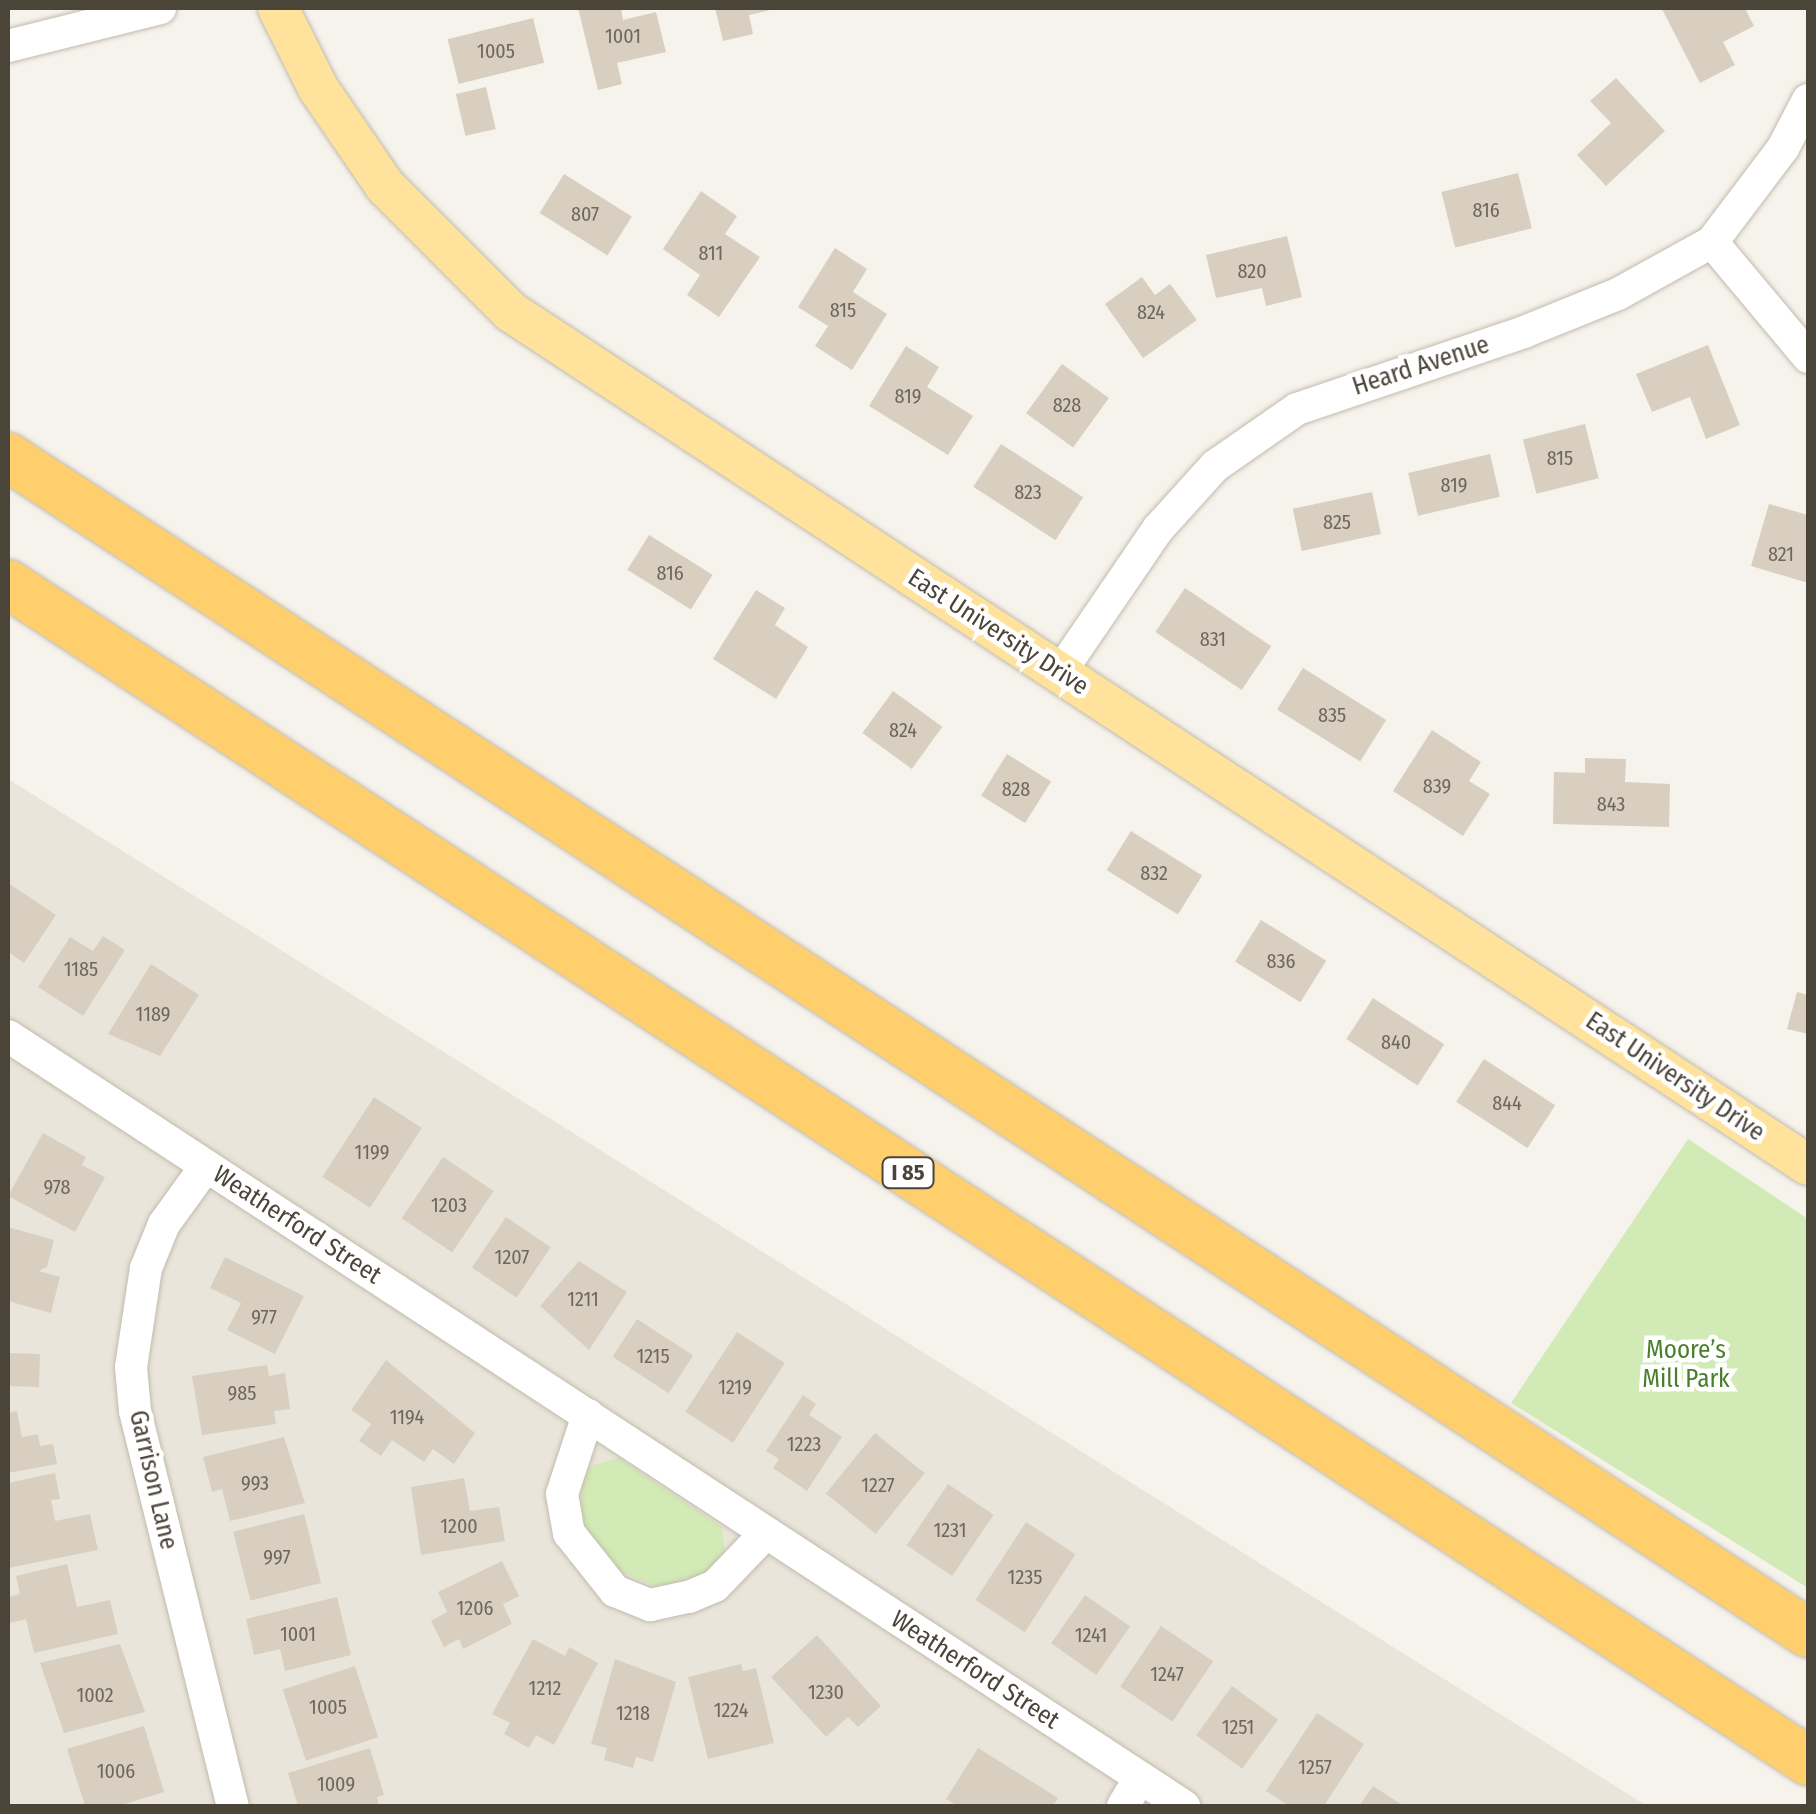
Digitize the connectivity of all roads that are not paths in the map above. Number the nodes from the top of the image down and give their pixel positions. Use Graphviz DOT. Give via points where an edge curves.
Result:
graph roads {
  1 [pos="160,8"];
  2 [pos="278,8"];
  3 [pos="8,46"];
  4 [pos="1808,100"];
  5 [pos="1712,242"];
  6 [pos="1808,357"];
  7 [pos="8,457"];
  8 [pos="8,584"];
  9 [pos="1061,671"];
  10 [pos="8,1036"];
  11 [pos="206,1166"];
  12 [pos="1808,1166"];
  13 [pos="588,1415"];
  14 [pos="766,1533"];
  15 [pos="1808,1633"];
  16 [pos="1808,1761"];
  17 [pos="1140,1778"];
  18 [pos="232,1806"];
  19 [pos="1122,1806"];
  20 [pos="1184,1806"];
  1 -- 3 [label="street"];
  2 -- 9 [label="main road, East University Drive" via="318,88 385,186 511,312"];
  4 -- 5 [label="street, Heard Avenue" via="1784,148"];
  5 -- 6 [label="street"];
  5 -- 9 [label="street, Heard Avenue" via="1618,294 1524,332 1297,409 1216,466 1158,529"];
  7 -- 15 [label="highway"];
  8 -- 16 [label="highway, I 85"];
  9 -- 12 [label="main road, East University Drive" via="1236,794"];
  10 -- 11 [label="street, Weatherford Street"];
  11 -- 13 [label="street, Weatherford Street"];
  11 -- 18 [label="street, Garrison Lane" via="164,1224 146,1268 131,1367 135,1411"];
  13 -- 14 [label="street, Weatherford Street"];
  13 -- 14 [label="street" via="562,1494 569,1533 615,1592 650,1605 689,1598 715,1586"];
  14 -- 17 [label="street, Weatherford Street"];
  17 -- 19 [label="street"];
  17 -- 20 [label="street, Weatherford Street"];
}
